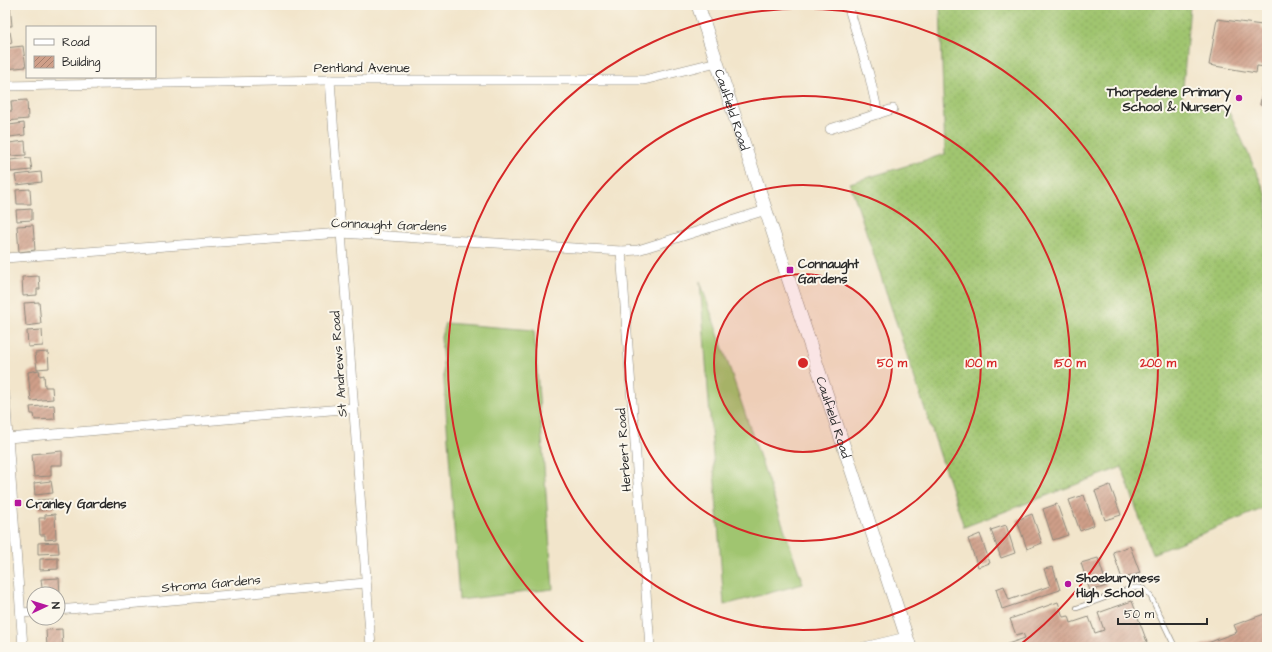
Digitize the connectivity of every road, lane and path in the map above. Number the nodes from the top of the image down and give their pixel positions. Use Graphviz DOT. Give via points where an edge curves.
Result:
graph roads {
  1 [pos="698,5"];
  2 [pos="848,5"];
  3 [pos="717,62"];
  4 [pos="330,80"];
  5 [pos="5,86"];
  6 [pos="893,109"];
  7 [pos="878,114"];
  8 [pos="830,129"];
  9 [pos="766,210"];
  10 [pos="341,233"];
  11 [pos="621,251"];
  12 [pos="5,258"];
  13 [pos="5,395"];
  14 [pos="354,408"];
  15 [pos="8,438"];
  16 [pos="366,583"];
  17 [pos="1077,608"];
  18 [pos="66,609"];
  19 [pos="21,613"];
  20 [pos="26,613"];
  21 [pos="908,642"];
  22 [pos="23,647"];
  23 [pos="371,647"];
  24 [pos="650,647"];
  25 [pos="864,647"];
  26 [pos="1175,647"];
  1 -- 3 [label="street, Caulfield Road"];
  2 -- 7 [label="street"];
  3 -- 4 [label="street, Pentland Avenue" via="644,80"];
  3 -- 9 [label="street, Caulfield Road"];
  4 -- 5 [label="street, Pentland Avenue"];
  4 -- 10 [label="street, St Andrews Road"];
  6 -- 7 [label="street"];
  7 -- 8 [label="street"];
  9 -- 11 [label="street, Connaught Gardens" via="638,250"];
  9 -- 21 [label="street, Caulfield Road"];
  10 -- 11 [label="street, Connaught Gardens"];
  10 -- 12 [label="street, Connaught Gardens"];
  10 -- 14 [label="street, St Andrews Road"];
  11 -- 24 [label="street, Herbert Road"];
  13 -- 15 [label="street"];
  14 -- 15 [label="street"];
  14 -- 16 [label="street, St Andrews Road"];
  15 -- 19 [label="street"];
  16 -- 18 [label="street, Stroma Gardens"];
  16 -- 23 [label="street, St Andrews Road"];
  17 -- 26 [label="lane" via="1132,588 1143,588 1151,596"];
  19 -- 20 [label="street"];
  19 -- 22 [label="street"];
  21 -- 25 [label="street"];
}
